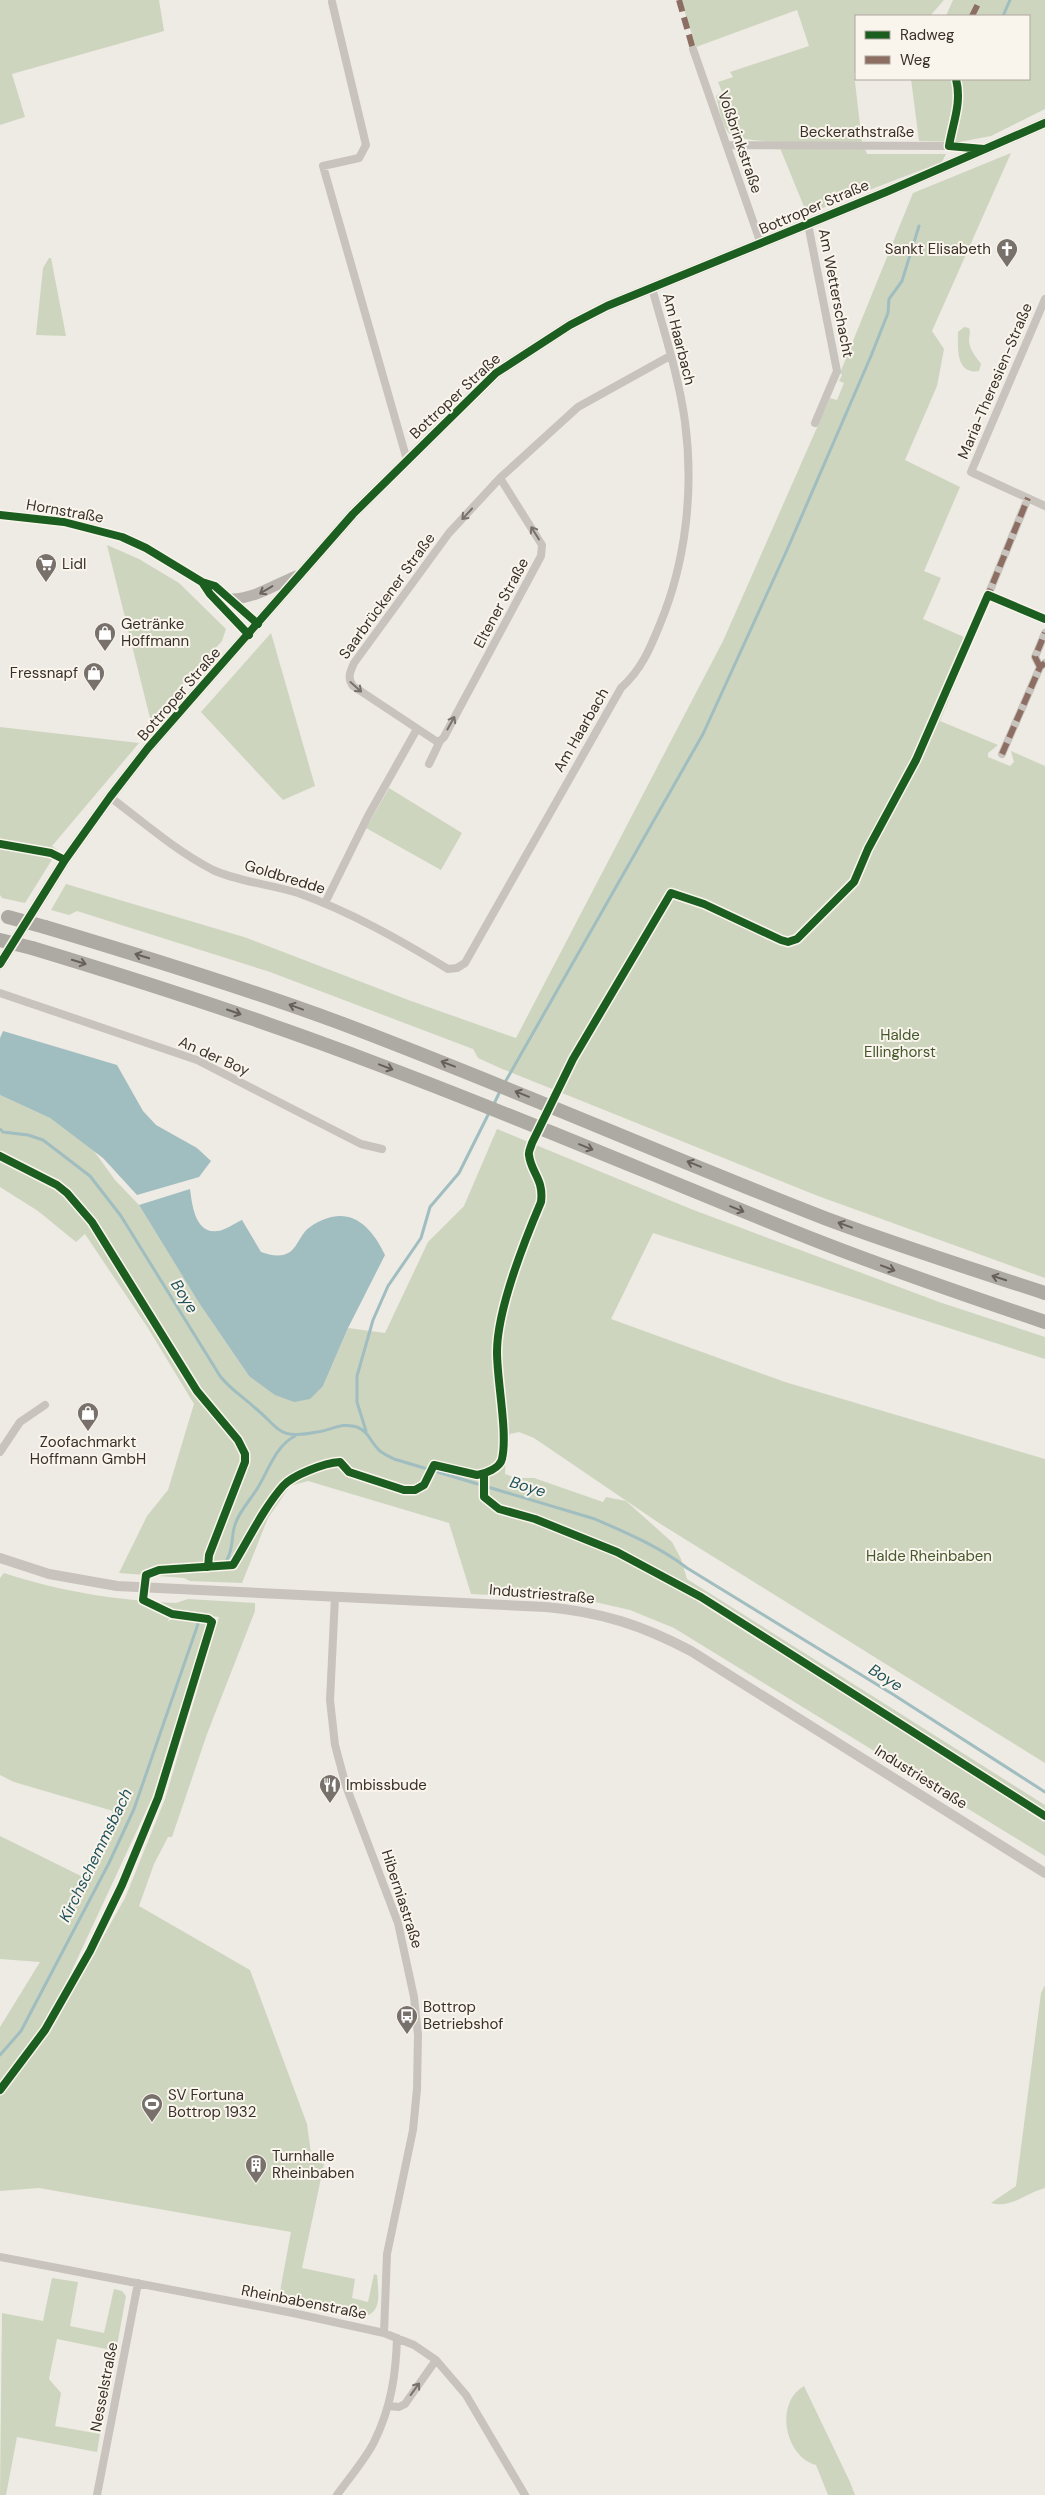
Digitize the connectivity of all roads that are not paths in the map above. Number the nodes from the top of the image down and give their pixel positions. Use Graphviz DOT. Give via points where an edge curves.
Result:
graph roads {
  1 [pos="332,2"];
  2 [pos="693,48"];
  3 [pos="1045,123"];
  4 [pos="727,145"];
  5 [pos="986,150"];
  6 [pos="808,224"];
  7 [pos="761,244"];
  8 [pos="652,288"];
  9 [pos="1045,299"];
  10 [pos="670,356"];
  11 [pos="815,423"];
  12 [pos="407,460"];
  13 [pos="500,478"];
  14 [pos="1028,498"];
  15 [pos="1045,506"];
  16 [pos="0,515"];
  17 [pos="298,576"];
  18 [pos="202,582"];
  19 [pos="988,595"];
  20 [pos="232,600"];
  21 [pos="1045,619"];
  22 [pos="258,624"];
  23 [pos="1045,633"];
  24 [pos="249,634"];
  25 [pos="970,639"];
  26 [pos="1042,665"];
  27 [pos="417,729"];
  28 [pos="440,741"];
  29 [pos="1002,754"];
  30 [pos="429,764"];
  31 [pos="110,797"];
  32 [pos="325,903"];
  33 [pos="4,916"];
  34 [pos="0,940"];
  35 [pos="0,964"];
  36 [pos="460,967"];
  37 [pos="0,993"];
  38 [pos="382,1149"];
  39 [pos="1045,1293"];
  40 [pos="1045,1322"];
  41 [pos="45,1405"];
  42 [pos="0,1452"];
  43 [pos="0,1558"];
  44 [pos="335,1597"];
  45 [pos="1045,1873"];
  46 [pos="0,2257"];
  47 [pos="138,2284"];
  48 [pos="384,2332"];
  49 [pos="398,2338"];
  50 [pos="436,2360"];
  51 [pos="389,2406"];
  52 [pos="97,2495"];
  53 [pos="337,2495"];
  54 [pos="525,2495"];
  1 -- 12 [label="street, Bottroper Straße" via="366,145 359,158 323,166"];
  2 -- 4 [label="street, Voßbrinkstraße"];
  3 -- 5 [label="main road, Bottroper Straße"];
  4 -- 5 [label="street, Beckerathstraße" via="949,146"];
  4 -- 7 [label="street, Voßbrinkstraße"];
  5 -- 6 [label="main road, Bottroper Straße"];
  6 -- 7 [label="main road, Bottroper Straße"];
  6 -- 11 [label="street, Am Wetterschacht" via="837,371"];
  7 -- 8 [label="main road, Bottroper Straße"];
  8 -- 10 [label="street, Am Haarbach"];
  8 -- 12 [label="main road, Bottroper Straße" via="596,312 524,353 466,400"];
  9 -- 14 [label="street, Maria-Theresien-Straße" via="971,472"];
  10 -- 13 [label="street, Saarbrückener Straße" via="578,407"];
  10 -- 36 [label="street, Am Haarbach" via="685,421 688,466 680,557 669,602 644,661 621,688 467,960"];
  12 -- 17 [label="main road, Bottroper Straße" via="352,514"];
  13 -- 27 [label="street, Saarbrückener Straße, one-way" via="449,533 396,603 350,673 353,686"];
  28 -- 13 [label="street, Eltener Straße, one-way" via="541,556 540,541"];
  14 -- 15 [label="street, Maria-Theresien-Straße"];
  14 -- 19 [label="street"];
  16 -- 18 [label="street, Hornstraße" via="64,522 103,531 146,548"];
  17 -- 20 [label="main road, one-way" via="255,597"];
  17 -- 22 [label="main road, Bottroper Straße"];
  18 -- 20 [label="street, Hornstraße" via="215,586"];
  18 -- 24 [label="street, Hornstraße"];
  19 -- 21 [label="street"];
  19 -- 25 [label="street"];
  20 -- 22 [label="street, Hornstraße"];
  22 -- 24 [label="main road, Bottroper Straße"];
  23 -- 26 [label="street" via="1035,657"];
  24 -- 31 [label="main road, Bottroper Straße" via="148,748"];
  26 -- 29 [label="street"];
  27 -- 28 [label="street"];
  27 -- 32 [label="street" via="368,816"];
  28 -- 30 [label="street, Eltener Straße"];
  31 -- 32 [label="street, Goldbredde" via="195,860 216,871"];
  31 -- 35 [label="main road, Bottroper Straße"];
  32 -- 36 [label="street, Goldbredde" via="448,968"];
  39 -- 33 [label="highway, one-way, bridge" via="828,1219 493,1082 260,994"];
  34 -- 40 [label="highway, one-way, bridge" via="162,987 279,1027 484,1105 911,1277"];
  37 -- 38 [label="street, An der Boy" via="197,1060 361,1144"];
  41 -- 42 [label="street" via="20,1422"];
  43 -- 44 [label="street, Industriestraße" via="49,1574 117,1586"];
  44 -- 45 [label="street, Industriestraße" via="571,1609 610,1616 651,1630"];
  44 -- 48 [label="street, Hiberniastraße" via="330,1700 335,1745 346,1786 398,1921 414,1997 418,2035 412,2130 387,2254"];
  46 -- 47 [label="street, Rheinbabenstraße"];
  47 -- 48 [label="street, Rheinbabenstraße"];
  47 -- 52 [label="street, Nesselstraße"];
  48 -- 49 [label="street, Rheinbabenstraße"];
  49 -- 50 [label="street, Rheinbabenstraße"];
  49 -- 51 [label="street"];
  51 -- 50 [label="street, one-way" via="404,2404"];
  50 -- 54 [label="street, Rheinbabenstraße" via="466,2395"];
  51 -- 53 [label="street" via="374,2443"];
}
